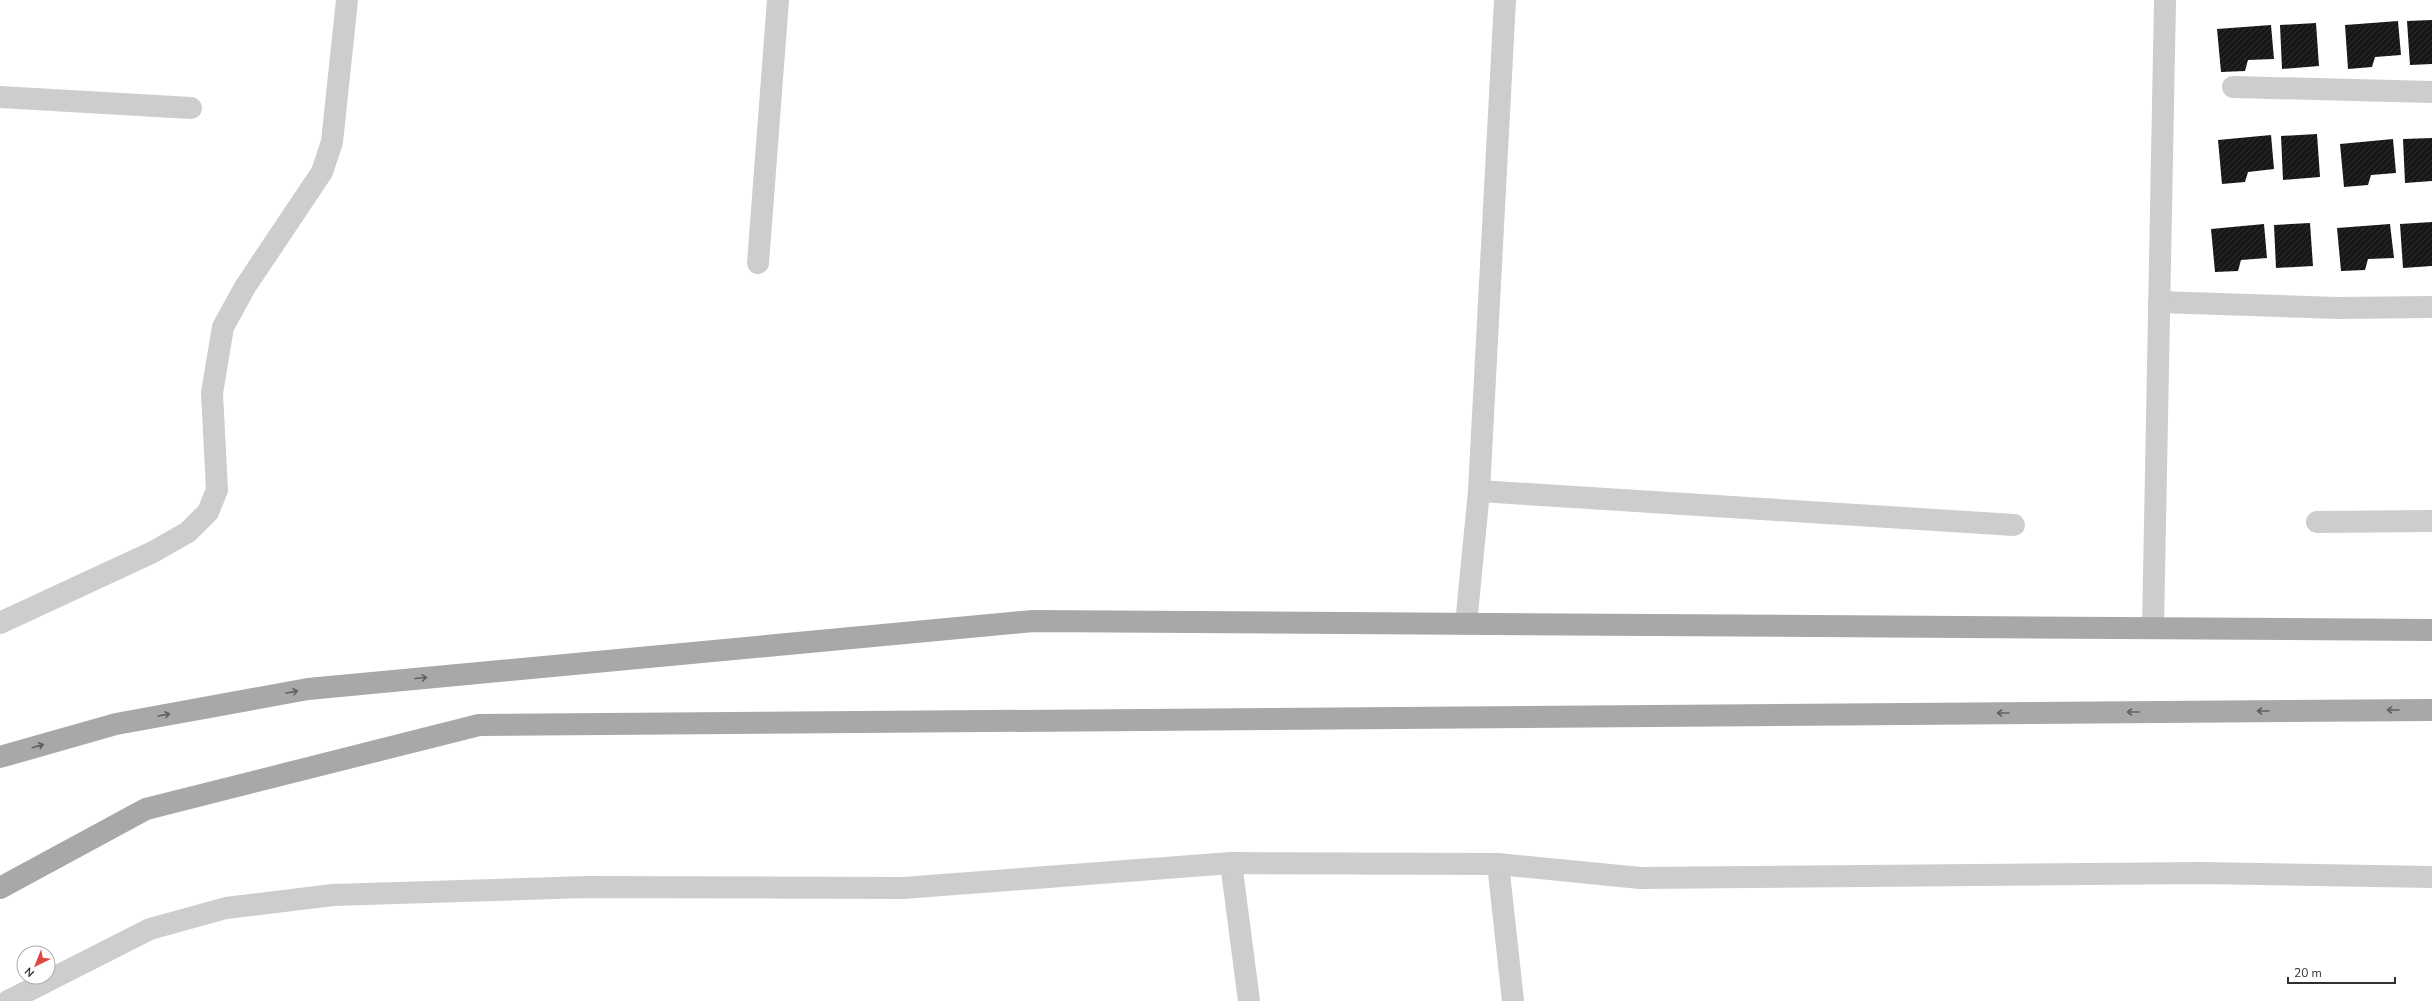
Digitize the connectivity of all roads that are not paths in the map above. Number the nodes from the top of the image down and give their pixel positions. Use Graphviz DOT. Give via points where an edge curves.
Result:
graph roads {
  1 [pos="347,0"];
  2 [pos="778,0"];
  3 [pos="1505,0"];
  4 [pos="2165,0"];
  5 [pos="2233,87"];
  6 [pos="2432,92"];
  7 [pos="0,97"];
  8 [pos="191,108"];
  9 [pos="758,263"];
  10 [pos="2159,302"];
  11 [pos="2432,307"];
  12 [pos="1479,491"];
  13 [pos="2432,521"];
  14 [pos="2317,522"];
  15 [pos="2014,525"];
  16 [pos="0,623"];
  17 [pos="1466,624"];
  18 [pos="2153,628"];
  19 [pos="2432,630"];
  20 [pos="2432,710"];
  21 [pos="0,757"];
  22 [pos="1231,863"];
  23 [pos="1498,864"];
  24 [pos="2432,877"];
  25 [pos="0,888"];
  26 [pos="8,1001"];
  27 [pos="1249,1001"];
  28 [pos="1513,1001"];
  1 -- 16 [label="street" via="332,142 322,172 245,287 222,327 212,393 217,490 208,512 188,532 153,552"];
  2 -- 9 [label="street"];
  3 -- 12 [label="street"];
  4 -- 10 [label="street"];
  5 -- 6 [label="street"];
  7 -- 8 [label="street"];
  10 -- 11 [label="street" via="2337,308"];
  10 -- 18 [label="street"];
  12 -- 15 [label="street"];
  12 -- 17 [label="street"];
  13 -- 14 [label="street"];
  17 -- 18 [label="main road"];
  21 -- 17 [label="main road, one-way" via="116,724 308,689 1017,622"];
  18 -- 19 [label="main road"];
  20 -- 25 [label="main road, one-way" via="478,725 146,809"];
  22 -- 23 [label="street"];
  22 -- 26 [label="street" via="903,888 587,887 333,895 226,908 150,929"];
  22 -- 27 [label="street"];
  23 -- 24 [label="street" via="1640,878 2201,873"];
  23 -- 28 [label="street"];
}
